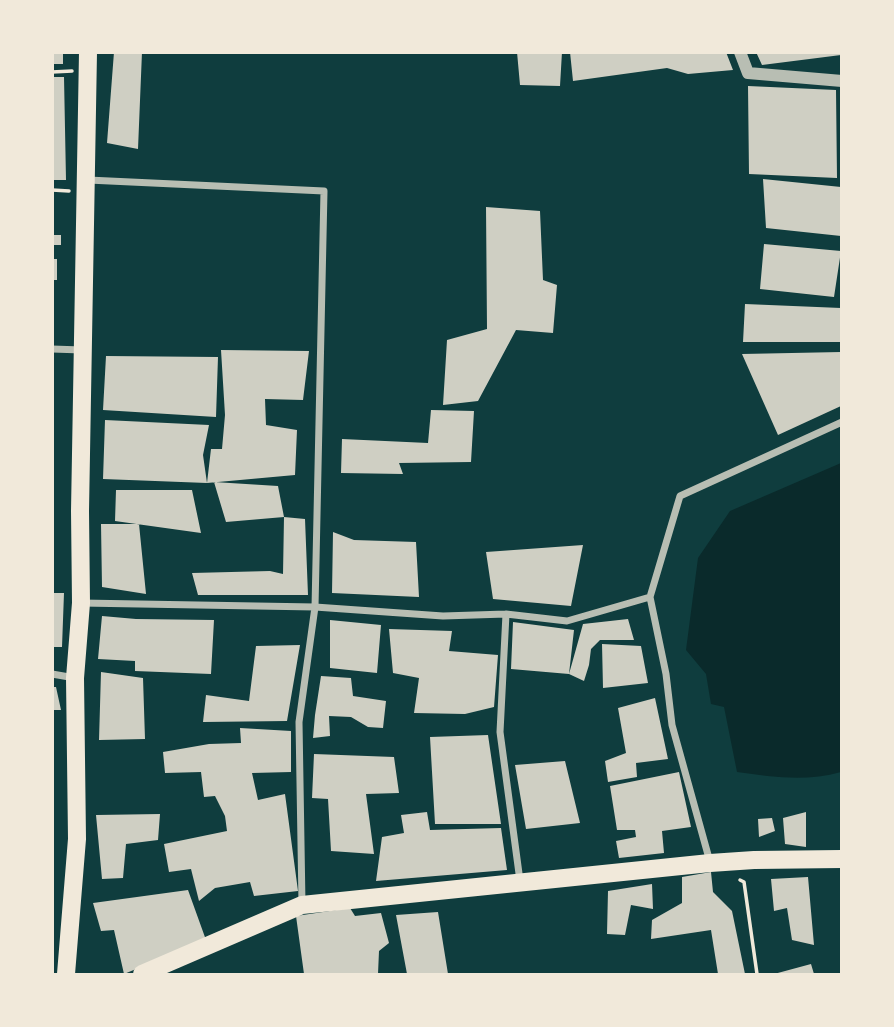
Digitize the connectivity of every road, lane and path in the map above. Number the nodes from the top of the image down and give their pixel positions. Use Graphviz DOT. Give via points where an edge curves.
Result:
graph roads {
  1 [pos="88,52"];
  2 [pos="740,52"];
  3 [pos="842,81"];
  4 [pos="86,180"];
  5 [pos="52,349"];
  6 [pos="82,350"];
  7 [pos="842,422"];
  8 [pos="650,597"];
  9 [pos="82,603"];
  10 [pos="315,607"];
  11 [pos="506,614"];
  12 [pos="52,674"];
  13 [pos="75,678"];
  14 [pos="842,859"];
  15 [pos="710,863"];
  16 [pos="520,884"];
  17 [pos="302,905"];
  18 [pos="66,975"];
  19 [pos="142,975"];
  20 [pos="757,975"];
  1 -- 4 [label="main road"];
  2 -- 3 [label="street" via="748,73"];
  4 -- 6 [label="main road"];
  4 -- 10 [label="street" via="324,191"];
  5 -- 6 [label="street"];
  6 -- 9 [label="main road"];
  7 -- 8 [label="street" via="680,496"];
  8 -- 11 [label="street" via="566,621"];
  8 -- 15 [label="street" via="672,725"];
  9 -- 10 [label="street"];
  9 -- 13 [label="main road"];
  10 -- 11 [label="street" via="443,616"];
  10 -- 17 [label="street" via="299,722"];
  11 -- 16 [label="street" via="500,732"];
  12 -- 13 [label="street"];
  13 -- 18 [label="main road" via="77,839"];
  14 -- 15 [label="main road"];
  15 -- 16 [label="main road"];
  15 -- 20 [label="path" via="744,882"];
  16 -- 17 [label="main road"];
  17 -- 19 [label="main road"];
}
